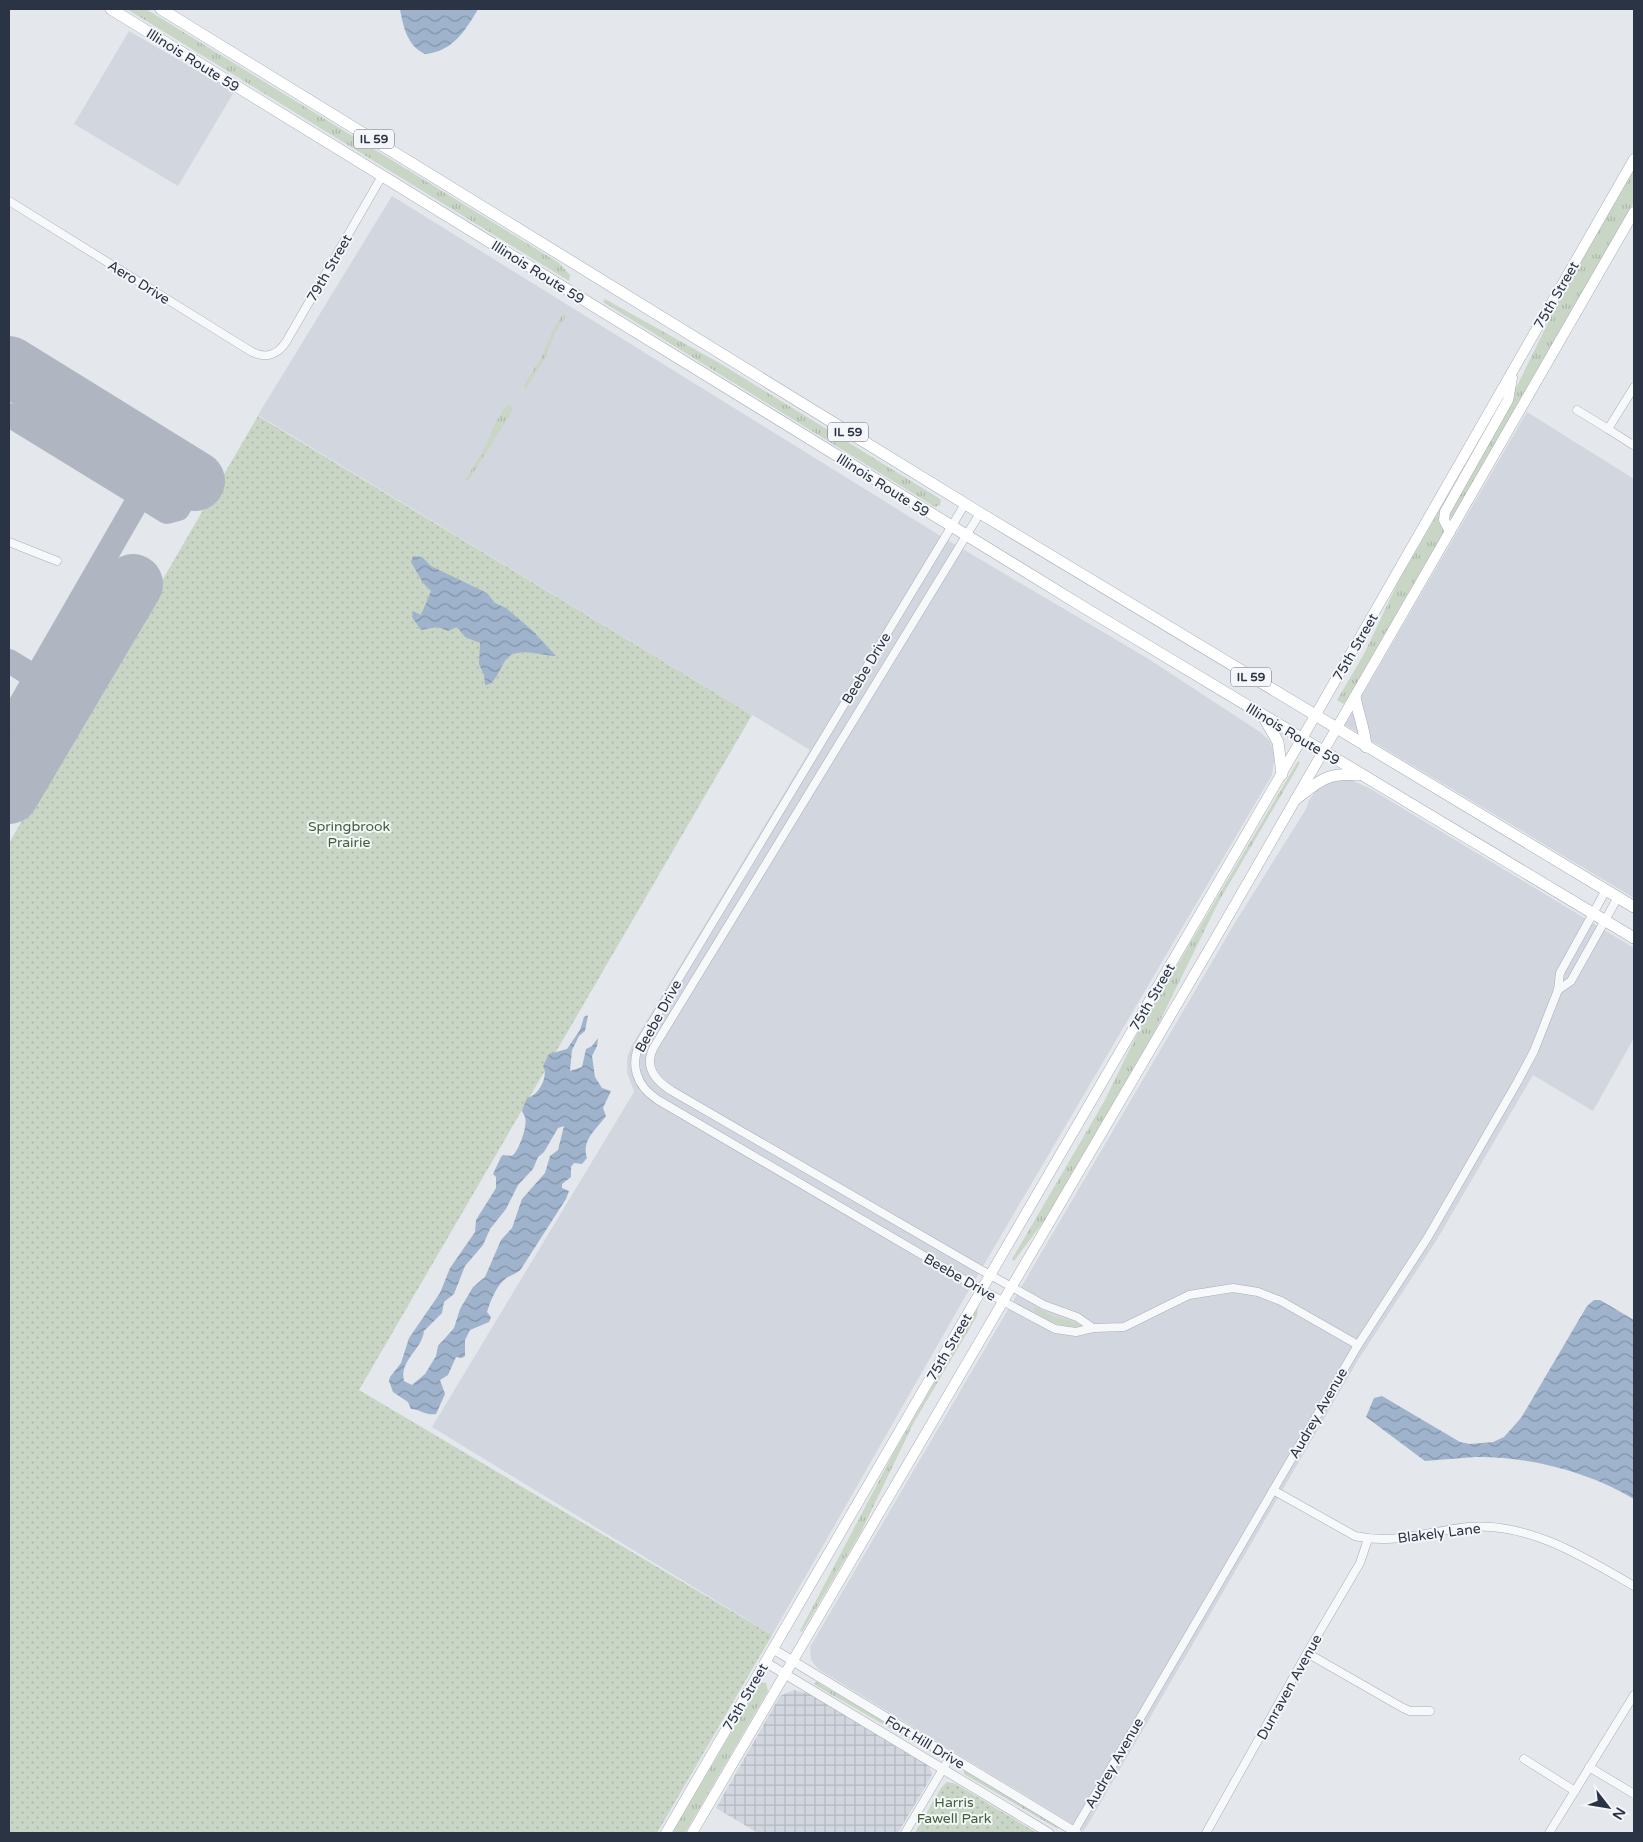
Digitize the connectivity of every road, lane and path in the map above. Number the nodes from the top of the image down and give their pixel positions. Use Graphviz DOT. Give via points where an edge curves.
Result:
graph roads {
  1 [pos="111,9"];
  2 [pos="161,9"];
  3 [pos="1634,159"];
  4 [pos="382,176"];
  5 [pos="9,201"];
  6 [pos="1634,212"];
  7 [pos="271,356"];
  8 [pos="1514,369"];
  9 [pos="1634,387"];
  10 [pos="1577,410"];
  11 [pos="1608,429"];
  12 [pos="1634,443"];
  13 [pos="965,504"];
  14 [pos="980,514"];
  15 [pos="951,526"];
  16 [pos="1450,532"];
  17 [pos="966,536"];
  18 [pos="9,542"];
  19 [pos="57,561"];
  20 [pos="1355,697"];
  21 [pos="1262,714"];
  22 [pos="1315,716"];
  23 [pos="1336,728"];
  24 [pos="1302,739"];
  25 [pos="1366,747"];
  26 [pos="1323,751"];
  27 [pos="1282,774"];
  28 [pos="1363,776"];
  29 [pos="1296,799"];
  30 [pos="1606,890"];
  31 [pos="1618,897"];
  32 [pos="1634,907"];
  33 [pos="1592,913"];
  34 [pos="1605,920"];
  35 [pos="1634,938"];
  36 [pos="1558,990"];
  37 [pos="991,1275"];
  38 [pos="1012,1287"];
  39 [pos="982,1290"];
  40 [pos="1003,1302"];
  41 [pos="1093,1328"];
  42 [pos="1358,1345"];
  43 [pos="1273,1490"];
  44 [pos="1368,1539"];
  45 [pos="1634,1586"];
  46 [pos="773,1649"];
  47 [pos="1307,1653"];
  48 [pos="792,1661"];
  49 [pos="765,1662"];
  50 [pos="784,1674"];
  51 [pos="1634,1695"];
  52 [pos="1430,1710"];
  53 [pos="950,1757"];
  54 [pos="1524,1759"];
  55 [pos="1589,1767"];
  56 [pos="942,1769"];
  57 [pos="1575,1791"];
  58 [pos="1634,1794"];
  59 [pos="666,1833"];
  60 [pos="692,1833"];
  61 [pos="905,1833"];
  62 [pos="1049,1833"];
  63 [pos="1074,1833"];
  64 [pos="1206,1833"];
  65 [pos="1549,1833"];
  1 -- 4 [label="main road, Illinois Route 59 / IL 59"];
  2 -- 13 [label="main road, Illinois Route 59 / IL 59"];
  3 -- 8 [label="main road, 75th Street"];
  4 -- 7 [label="street, 79th Street" via="286,342"];
  4 -- 15 [label="main road, Illinois Route 59 / IL 59"];
  5 -- 7 [label="street, Aero Drive" via="252,352"];
  6 -- 16 [label="main road, 75th Street"];
  8 -- 16 [label="main road" via="1508,400 1445,512 1444,520"];
  8 -- 22 [label="main road, 75th Street"];
  9 -- 11 [label="street"];
  10 -- 11 [label="street"];
  11 -- 12 [label="street"];
  13 -- 14 [label="main road, Illinois Route 59 / IL 59"];
  13 -- 15 [label="street, Beebe Drive"];
  14 -- 17 [label="street, Beebe Drive"];
  14 -- 22 [label="main road, Illinois Route 59 / IL 59"];
  15 -- 17 [label="main road, Illinois Route 59 / IL 59"];
  15 -- 39 [label="street, Beebe Drive" via="640,1041 634,1064 640,1083 654,1097"];
  16 -- 20 [label="main road, 75th Street"];
  17 -- 21 [label="main road, Illinois Route 59 / IL 59"];
  17 -- 37 [label="street, Beebe Drive" via="654,1047 650,1059 652,1074 661,1084"];
  18 -- 19 [label="street"];
  20 -- 23 [label="main road, 75th Street"];
  20 -- 25 [label="main road" via="1359,720 1366,733"];
  21 -- 24 [label="main road, Illinois Route 59 / IL 59"];
  21 -- 27 [label="main road" via="1278,742"];
  22 -- 23 [label="main road, Illinois Route 59 / IL 59"];
  22 -- 24 [label="main road, 75th Street"];
  23 -- 25 [label="main road, Illinois Route 59 / IL 59"];
  23 -- 26 [label="main road, 75th Street"];
  24 -- 26 [label="main road, Illinois Route 59 / IL 59"];
  24 -- 27 [label="main road, 75th Street"];
  25 -- 30 [label="main road, Illinois Route 59 / IL 59"];
  26 -- 28 [label="main road, Illinois Route 59 / IL 59"];
  26 -- 29 [label="main road, 75th Street"];
  27 -- 37 [label="main road, 75th Street"];
  28 -- 29 [label="main road" via="1342,774 1324,777"];
  28 -- 33 [label="main road, Illinois Route 59 / IL 59"];
  29 -- 38 [label="main road, 75th Street"];
  30 -- 31 [label="main road, Illinois Route 59 / IL 59"];
  30 -- 33 [label="street, Audrey Avenue"];
  31 -- 32 [label="main road, Illinois Route 59 / IL 59"];
  31 -- 34 [label="street, Audrey Avenue"];
  33 -- 34 [label="main road, Illinois Route 59 / IL 59"];
  33 -- 36 [label="street, Audrey Avenue" via="1560,973"];
  34 -- 35 [label="main road, Illinois Route 59 / IL 59"];
  34 -- 36 [label="street, Audrey Avenue" via="1571,981"];
  36 -- 42 [label="street, Audrey Avenue" via="1526,1068 1428,1237"];
  37 -- 38 [label="street, Beebe Drive"];
  37 -- 39 [label="main road, 75th Street"];
  38 -- 40 [label="main road, 75th Street"];
  38 -- 41 [label="street, Beebe Drive" via="1056,1310 1078,1317"];
  39 -- 40 [label="street, Beebe Drive"];
  39 -- 46 [label="main road, 75th Street"];
  40 -- 41 [label="street, Beebe Drive" via="1054,1329 1076,1332"];
  40 -- 48 [label="main road, 75th Street"];
  41 -- 42 [label="street, Beebe Drive" via="1124,1327 1189,1295 1233,1288 1276,1299"];
  42 -- 43 [label="street, Audrey Avenue"];
  43 -- 44 [label="street, Blakely Lane" via="1341,1530"];
  43 -- 63 [label="street, Audrey Avenue"];
  44 -- 45 [label="street, Blakely Lane" via="1399,1538 1469,1527 1510,1530 1559,1544"];
  44 -- 47 [label="street, Dunraven Avenue" via="1360,1563"];
  46 -- 48 [label="street, Fort Hill Drive"];
  46 -- 49 [label="main road, 75th Street"];
  47 -- 52 [label="street" via="1402,1708"];
  47 -- 64 [label="street, Dunraven Avenue"];
  48 -- 50 [label="main road, 75th Street"];
  48 -- 53 [label="street, Fort Hill Drive"];
  49 -- 50 [label="street, Fort Hill Drive"];
  49 -- 59 [label="main road, 75th Street"];
  50 -- 56 [label="street, Fort Hill Drive"];
  50 -- 60 [label="main road, 75th Street"];
  51 -- 55 [label="street"];
  53 -- 56 [label="street"];
  53 -- 63 [label="street, Fort Hill Drive"];
  54 -- 57 [label="street"];
  55 -- 57 [label="street"];
  55 -- 58 [label="street"];
  56 -- 61 [label="street"];
  56 -- 62 [label="street, Fort Hill Drive"];
  57 -- 65 [label="street"];
}
